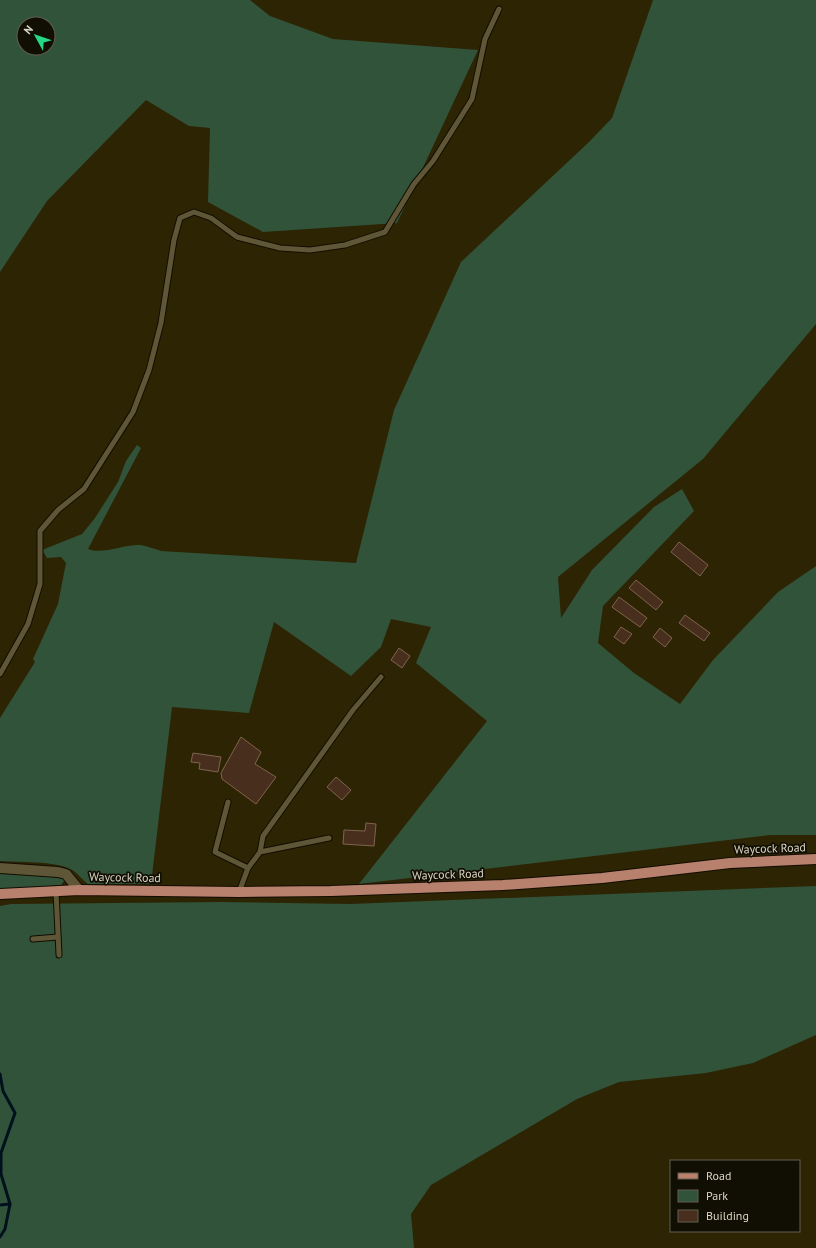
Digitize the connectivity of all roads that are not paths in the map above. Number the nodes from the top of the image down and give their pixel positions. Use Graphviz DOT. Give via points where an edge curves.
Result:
graph roads {
  1 [pos="499,9"];
  2 [pos="0,674"];
  3 [pos="381,677"];
  4 [pos="228,802"];
  5 [pos="329,838"];
  6 [pos="260,852"];
  7 [pos="816,859"];
  8 [pos="0,868"];
  9 [pos="248,868"];
  10 [pos="79,890"];
  11 [pos="56,891"];
  12 [pos="239,892"];
  13 [pos="0,894"];
  14 [pos="58,938"];
  15 [pos="33,940"];
  16 [pos="59,955"];
  1 -- 2 [label="lane" via="485,39 472,99 433,161 414,184 385,232 345,245 310,250 280,248 237,237 210,218 194,212 180,218 161,323 149,370 133,412 84,489 58,510 40,531 40,584 28,624"];
  3 -- 6 [label="lane" via="353,710 263,836"];
  4 -- 9 [label="lane" via="215,852"];
  5 -- 6 [label="lane"];
  6 -- 9 [label="lane"];
  7 -- 12 [label="main road, Waycock Road" via="730,863 541,883 331,892"];
  8 -- 10 [label="street, Waycock Road" via="66,874"];
  9 -- 12 [label="lane"];
  10 -- 11 [label="main road, Waycock Road"];
  10 -- 12 [label="main road, Waycock Road"];
  11 -- 13 [label="main road, Waycock Road"];
  11 -- 14 [label="lane"];
  14 -- 15 [label="lane"];
  14 -- 16 [label="lane"];
}
